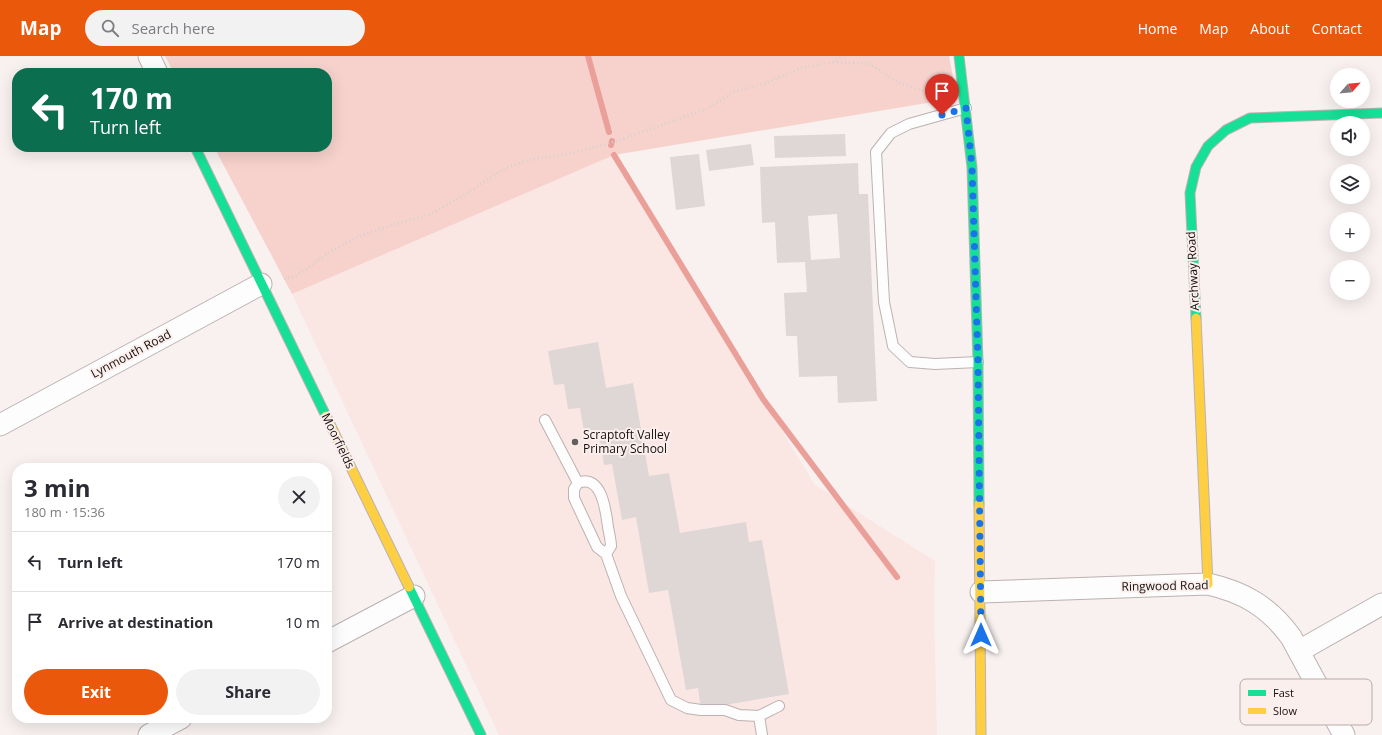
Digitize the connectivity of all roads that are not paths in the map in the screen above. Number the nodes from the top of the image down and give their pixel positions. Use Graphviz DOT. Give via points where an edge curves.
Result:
graph roads {
  1 [pos="149,56"];
  2 [pos="959,56"];
  3 [pos="155,68"];
  4 [pos="966,108"];
  5 [pos="1382,113"];
  6 [pos="197,152"];
  7 [pos="262,284"];
  8 [pos="978,362"];
  9 [pos="545,420"];
  10 [pos="0,425"];
  11 [pos="578,483"];
  12 [pos="606,554"];
  13 [pos="1208,584"];
  14 [pos="981,592"];
  15 [pos="414,596"];
  16 [pos="1382,604"];
  17 [pos="332,639"];
  18 [pos="1299,651"];
  19 [pos="1314,679"];
  20 [pos="779,706"];
  21 [pos="759,716"];
  22 [pos="172,723"];
  23 [pos="1339,725"];
  24 [pos="149,735"];
  25 [pos="481,735"];
  26 [pos="762,735"];
  27 [pos="981,735"];
  28 [pos="1344,735"];
  1 -- 3 [label="street"];
  2 -- 4 [label="street"];
  4 -- 8 [label="street" via="972,167"];
  4 -- 8 [label="lane" via="909,124 891,133 876,152 884,302 893,346 910,362"];
  5 -- 13 [label="street, Archway Road" via="1250,118 1226,129 1215,138 1197,163 1190,193"];
  6 -- 7 [label="street, Moorfields"];
  7 -- 10 [label="street, Lynmouth Road"];
  7 -- 15 [label="street, Moorfields"];
  8 -- 14 [label="street"];
  9 -- 11 [label="lane"];
  11 -- 12 [label="lane" via="574,489 574,498 597,547"];
  11 -- 12 [label="lane" via="583,481 595,485 604,501 611,546"];
  12 -- 21 [label="lane" via="621,596 671,700 687,708 725,710 739,715"];
  13 -- 14 [label="street, Ringwood Road"];
  13 -- 18 [label="street, Ringwood Road" via="1225,588 1257,602 1281,624"];
  14 -- 27 [label="street"];
  15 -- 17 [label="street"];
  15 -- 25 [label="street, Moorfields"];
  16 -- 18 [label="street"];
  18 -- 19 [label="street, Ringwood Road"];
  20 -- 21 [label="lane"];
  21 -- 26 [label="lane"];
  22 -- 24 [label="street"];
  23 -- 28 [label="street, Ringwood Road"];
}
